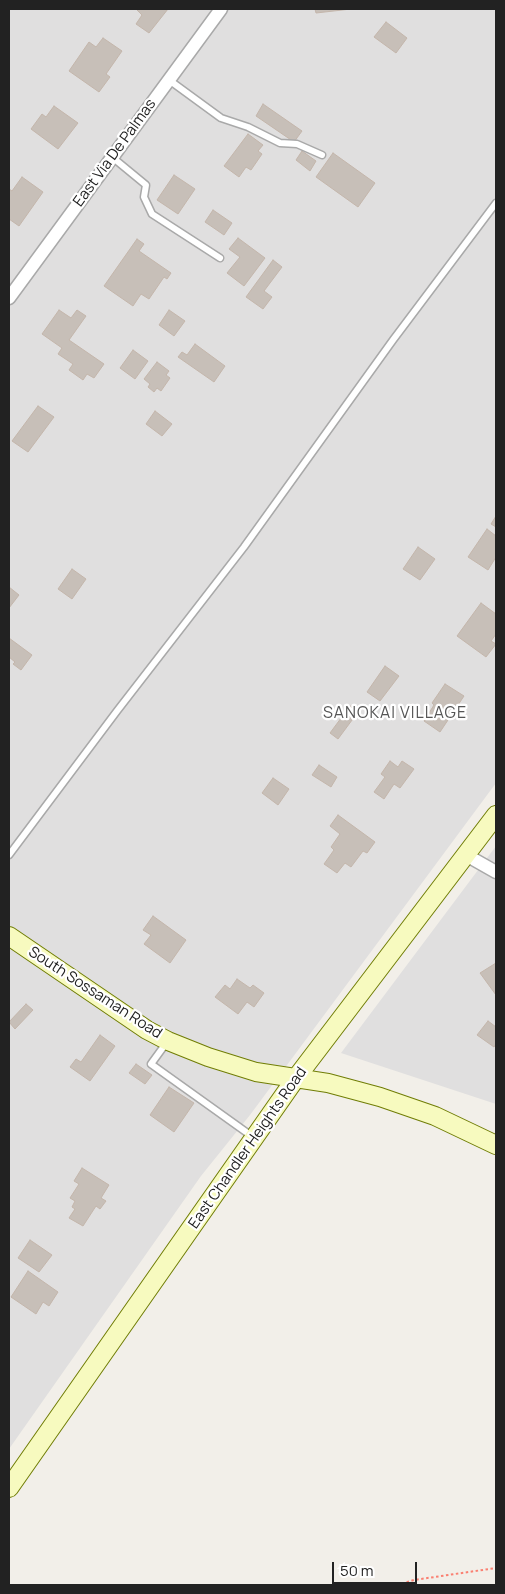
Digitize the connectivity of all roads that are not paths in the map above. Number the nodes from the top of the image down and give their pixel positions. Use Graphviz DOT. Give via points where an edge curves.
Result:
graph roads {
  1 [pos="222,9"];
  2 [pos="169,80"];
  3 [pos="322,155"];
  4 [pos="112,157"];
  5 [pos="496,203"];
  6 [pos="220,258"];
  7 [pos="9,298"];
  8 [pos="496,815"];
  9 [pos="466,855"];
  10 [pos="9,856"];
  11 [pos="496,872"];
  12 [pos="9,936"];
  13 [pos="168,1041"];
  14 [pos="296,1078"];
  15 [pos="254,1138"];
  16 [pos="496,1145"];
  17 [pos="9,1488"];
  1 -- 2 [label="street, East Via De Palmas"];
  2 -- 3 [label="lane" via="221,118 280,143 297,144"];
  2 -- 4 [label="street, East Via De Palmas"];
  4 -- 6 [label="lane" via="146,185 144,197 152,214"];
  4 -- 7 [label="street, East Via De Palmas"];
  5 -- 10 [label="lane" via="244,547"];
  8 -- 9 [label="main road, East Chandler Heights Road"];
  9 -- 11 [label="street"];
  9 -- 14 [label="main road, East Chandler Heights Road"];
  12 -- 13 [label="main road, South Sossaman Road"];
  13 -- 14 [label="main road, South Sossaman Road" via="256,1072"];
  13 -- 15 [label="lane" via="151,1064"];
  14 -- 15 [label="main road, East Chandler Heights Road"];
  14 -- 16 [label="main road, South Sossaman Road" via="380,1097 435,1116"];
  15 -- 17 [label="main road, East Chandler Heights Road"];
}
